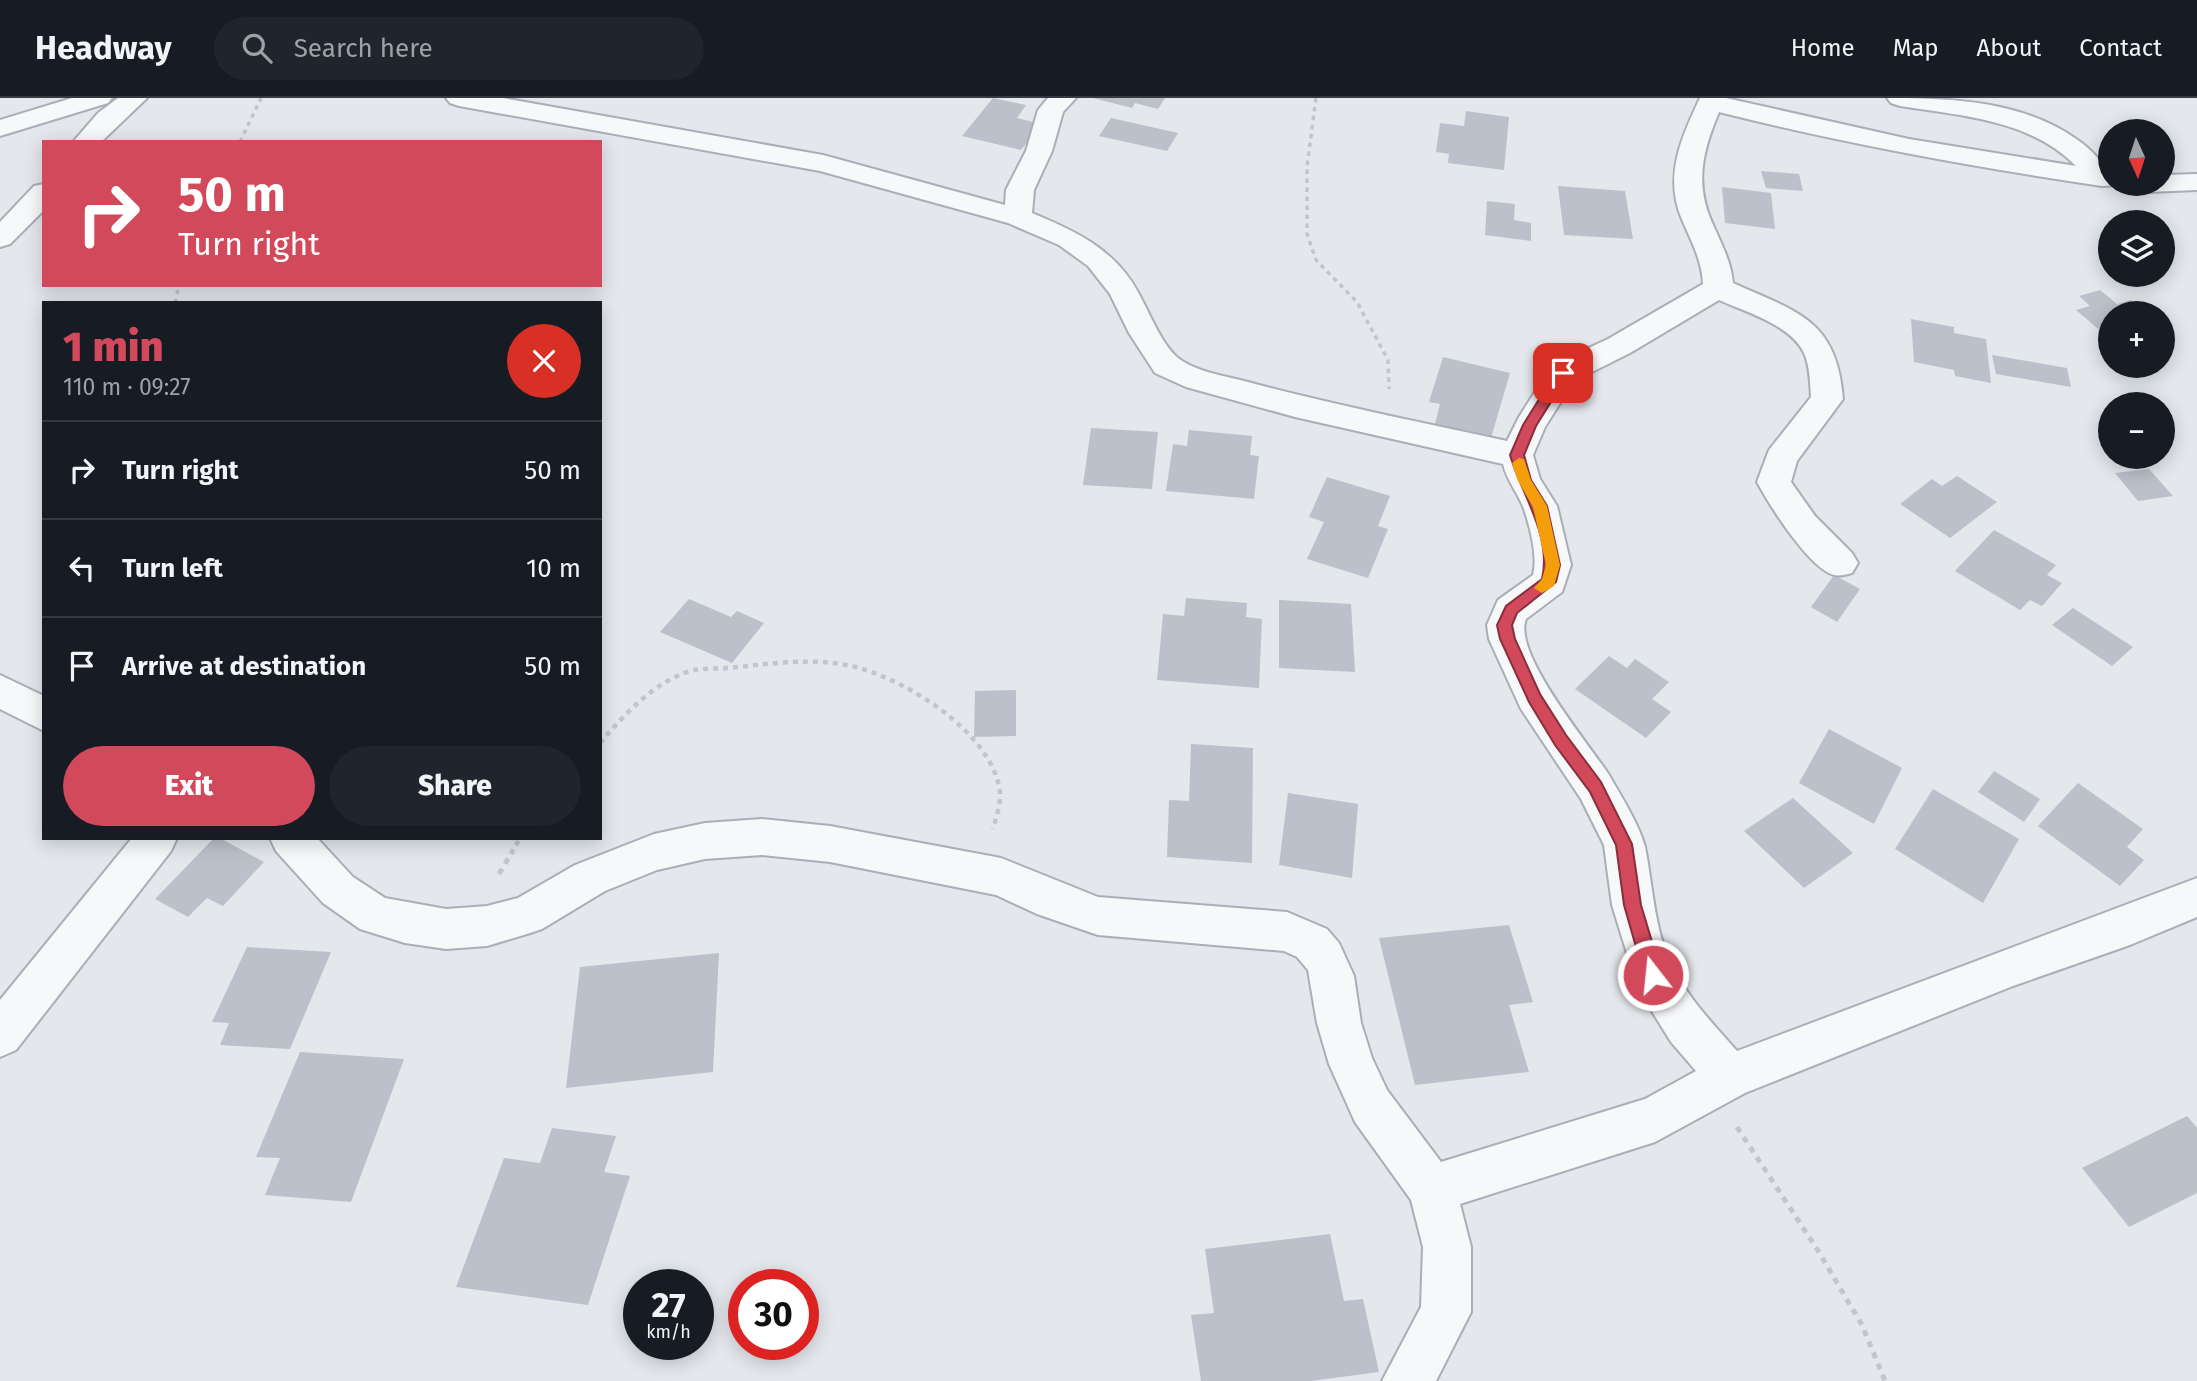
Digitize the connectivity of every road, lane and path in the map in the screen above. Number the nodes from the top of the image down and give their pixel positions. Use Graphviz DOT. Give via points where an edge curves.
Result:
graph roads {
  1 [pos="99,98"];
  2 [pos="134,98"];
  3 [pos="261,98"];
  4 [pos="458,98"];
  5 [pos="1063,98"];
  6 [pos="1316,98"];
  7 [pos="1900,98"];
  8 [pos="1712,100"];
  9 [pos="0,128"];
  10 [pos="88,140"];
  11 [pos="241,140"];
  12 [pos="2098,171"];
  13 [pos="2098,177"];
  14 [pos="2197,182"];
  15 [pos="2175,183"];
  16 [pos="42,194"];
  17 [pos="1018,217"];
  18 [pos="0,238"];
  19 [pos="1718,288"];
  20 [pos="1389,427"];
  21 [pos="1517,455"];
  22 [pos="1840,564"];
  23 [pos="0,691"];
  24 [pos="42,714"];
  25 [pos="602,741"];
  26 [pos="155,840"];
  27 [pos="292,840"];
  28 [pos="978,872"];
  29 [pos="2197,897"];
  30 [pos="0,1035"];
  31 [pos="1722,1082"];
  32 [pos="1432,1189"];
  33 [pos="1408,1381"];
  34 [pos="1885,1381"];
  1 -- 9 [label="street"];
  2 -- 10 [label="street"];
  3 -- 11 [label="path"];
  4 -- 17 [label="street" via="823,163"];
  5 -- 17 [label="street" via="1051,110 1020,190"];
  6 -- 20 [label="path" via="1307,167 1307,234 1316,260 1357,302 1388,360"];
  7 -- 12 [label="street" via="1979,111 2051,134"];
  8 -- 13 [label="street" via="1873,139"];
  8 -- 19 [label="street" via="1693,142 1685,179 1690,206 1719,272"];
  14 -- 15 [label="street"];
  16 -- 18 [label="street"];
  17 -- 20 [label="street" via="1069,239 1098,259 1166,365 1197,379"];
  19 -- 21 [label="street" via="1563,373"];
  19 -- 22 [label="street" via="1800,327 1816,345 1828,399 1781,458 1774,482 1803,526"];
  20 -- 21 [label="street"];
  21 -- 31 [label="street" via="1524,481 1540,506 1553,565 1549,582 1511,610 1505,625 1507,639 1534,698 1595,787 1624,844 1633,905 1653,975"];
  23 -- 24 [label="street"];
  25 -- 28 [label="path" via="622,716 671,679 693,670 806,662 862,668 921,695 958,723 992,764 1000,792 997,817"];
  26 -- 30 [label="street"];
  27 -- 28 [label="street" via="338,890 374,915 446,929 487,926 527,915 590,878 654,852 705,841 762,837 830,844"];
  28 -- 32 [label="street" via="1098,916 1287,932 1312,943 1332,976 1339,1023 1371,1106"];
  29 -- 31 [label="street"];
  31 -- 32 [label="street" via="1655,1119"];
  31 -- 34 [label="path" via="1747,1145 1862,1325"];
  32 -- 33 [label="street" via="1447,1247 1446,1312"];
}
